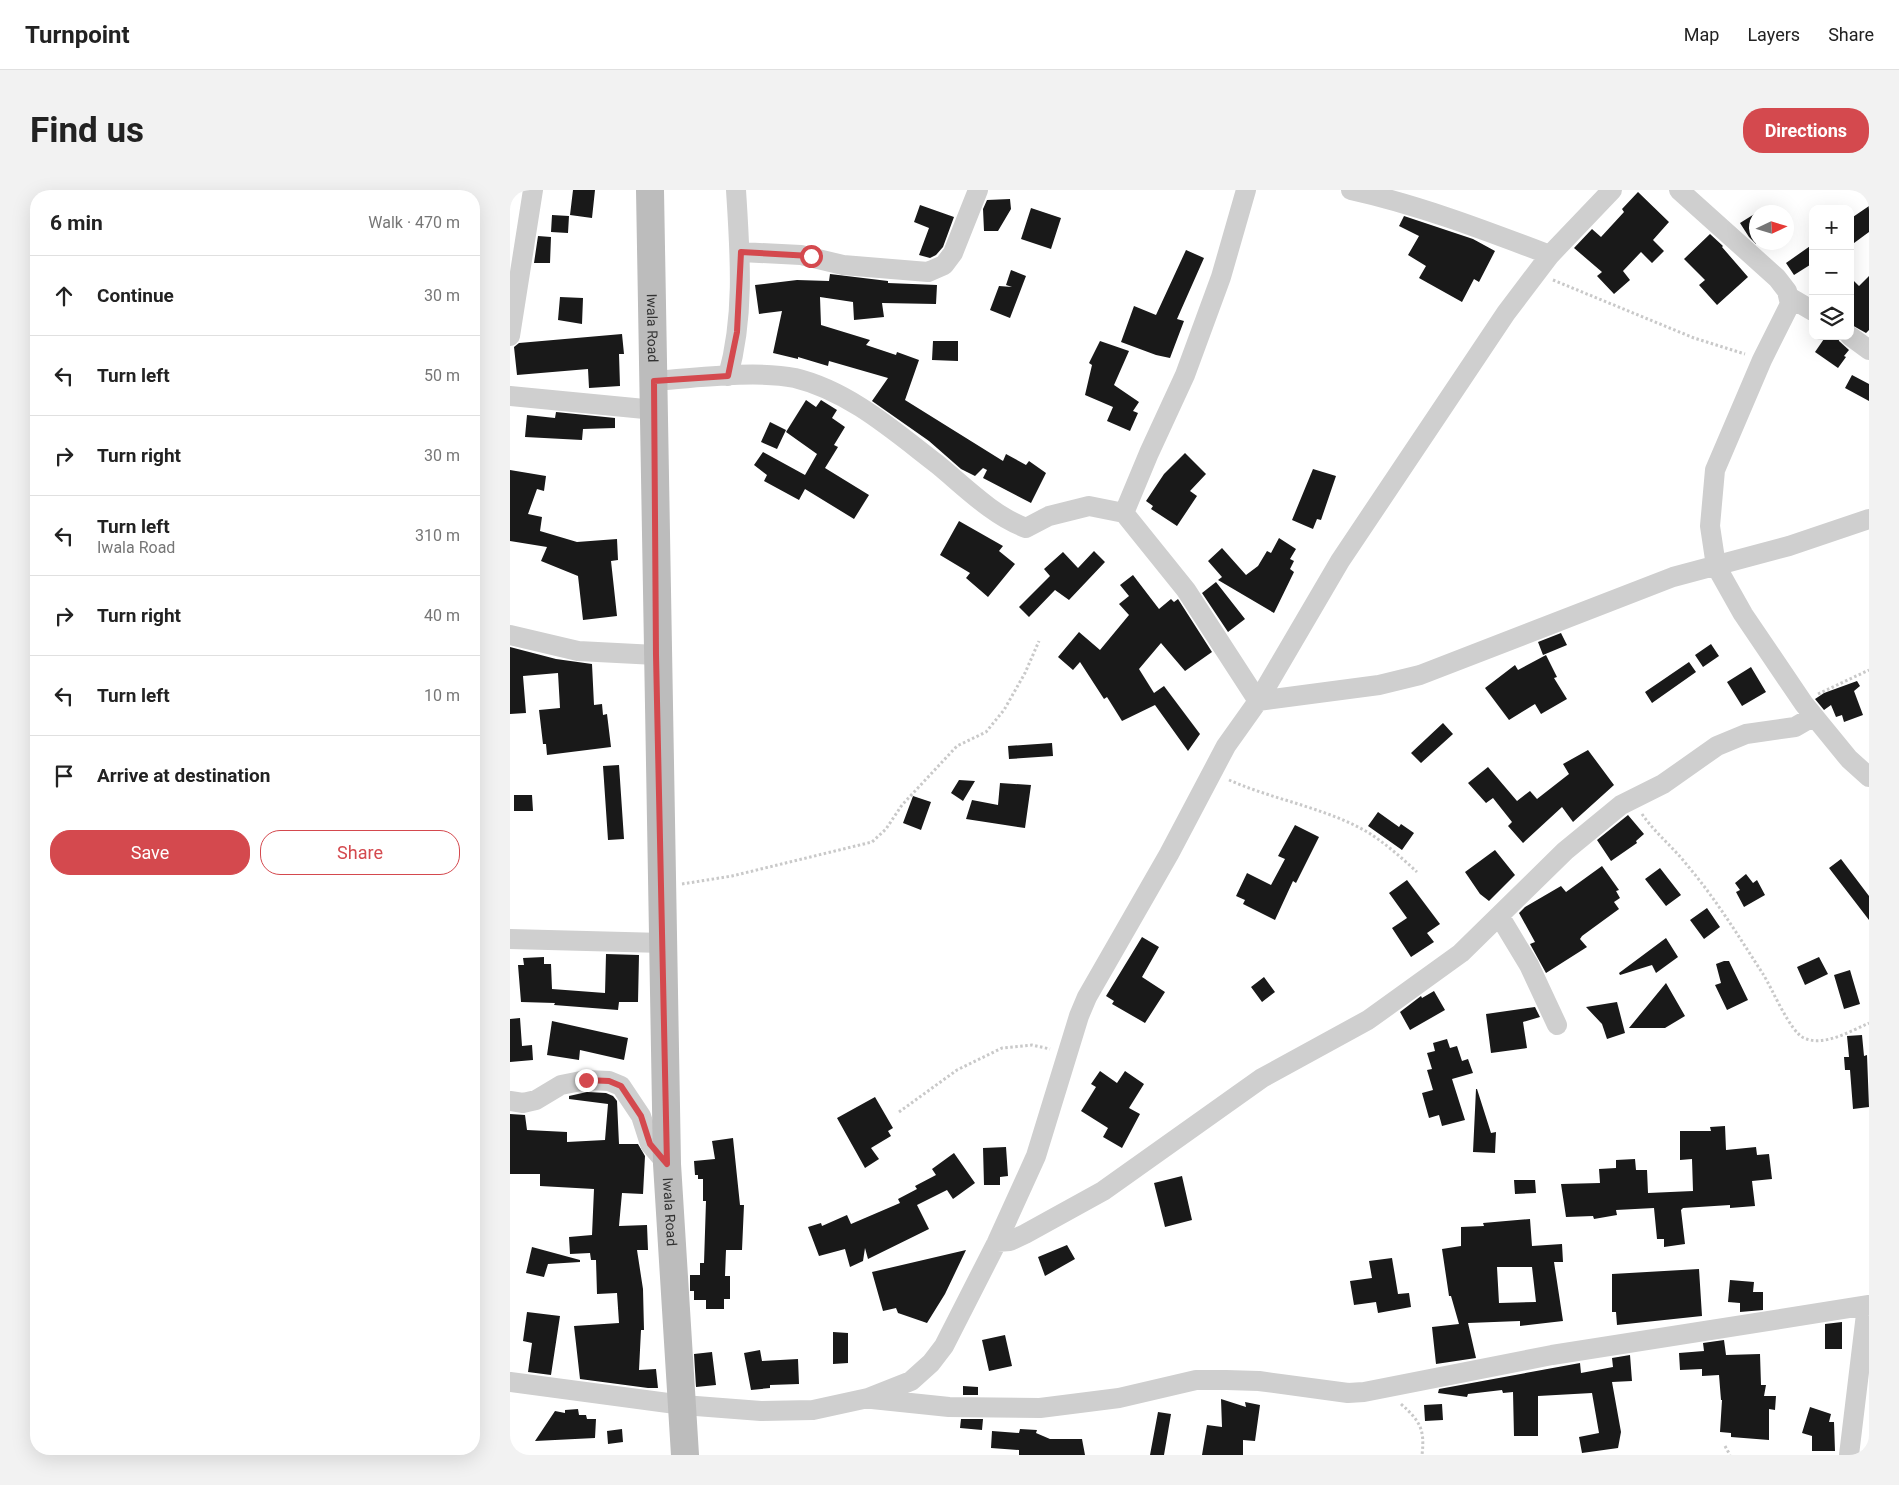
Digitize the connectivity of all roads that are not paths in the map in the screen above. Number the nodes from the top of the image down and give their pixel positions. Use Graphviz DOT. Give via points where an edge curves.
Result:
graph roads {
  1 [pos="533,190"];
  2 [pos="650,190"];
  3 [pos="736,190"];
  4 [pos="978,190"];
  5 [pos="1246,190"];
  6 [pos="1350,190"];
  7 [pos="1612,190"];
  8 [pos="1679,190"];
  9 [pos="741,252"];
  10 [pos="1550,255"];
  11 [pos="1789,297"];
  12 [pos="1809,310"];
  13 [pos="510,336"];
  14 [pos="1854,339"];
  15 [pos="1869,350"];
  16 [pos="728,376"];
  17 [pos="654,381"];
  18 [pos="510,396"];
  19 [pos="655,410"];
  20 [pos="1124,513"];
  21 [pos="1869,519"];
  22 [pos="1716,566"];
  23 [pos="510,636"];
  24 [pos="656,655"];
  25 [pos="1258,701"];
  26 [pos="1809,710"];
  27 [pos="1869,777"];
  28 [pos="1500,917"];
  29 [pos="510,940"];
  30 [pos="663,943"];
  31 [pos="1557,1025"];
  32 [pos="510,1101"];
  33 [pos="667,1164"];
  34 [pos="997,1242"];
  35 [pos="1868,1306"];
  36 [pos="510,1382"];
  37 [pos="868,1398"];
  38 [pos="683,1405"];
  39 [pos="685,1455"];
  40 [pos="1849,1455"];
  1 -- 13 [label="street"];
  2 -- 17 [label="street, Iwala Road"];
  3 -- 9 [label="street"];
  4 -- 9 [label="street" via="953,253 944,265 928,272 843,265 801,255"];
  5 -- 20 [label="street" via="1220,277 1185,375"];
  6 -- 10 [label="street" via="1447,216"];
  7 -- 10 [label="street"];
  8 -- 11 [label="street" via="1777,278"];
  9 -- 16 [label="street" via="737,332"];
  10 -- 25 [label="street" via="1340,561"];
  11 -- 12 [label="street"];
  11 -- 22 [label="street" via="1789,308 1762,360 1715,470 1710,526"];
  14 -- 15 [label="street"];
  16 -- 17 [label="street"];
  16 -- 20 [label="street" via="794,378 853,402 1005,517 1026,528 1049,516 1089,506"];
  17 -- 19 [label="street, Iwala Road"];
  18 -- 19 [label="street"];
  19 -- 24 [label="street, Iwala Road"];
  20 -- 25 [label="street" via="1186,590"];
  21 -- 22 [label="street"];
  22 -- 25 [label="street" via="1674,577 1420,675 1379,685"];
  22 -- 26 [label="street" via="1742,614"];
  23 -- 24 [label="street" via="578,651"];
  24 -- 30 [label="street, Iwala Road"];
  25 -- 34 [label="street" via="1226,746 1087,997 1036,1156"];
  26 -- 27 [label="street" via="1849,760"];
  26 -- 28 [label="street" via="1795,727 1746,734 1717,746 1663,784 1621,805 1565,851"];
  28 -- 31 [label="street" via="1529,965"];
  28 -- 34 [label="street" via="1460,953 1368,1020 1262,1078 1103,1191 1026,1234"];
  29 -- 30 [label="street"];
  30 -- 33 [label="street, Iwala Road"];
  32 -- 33 [label="street" via="536,1100 561,1085 586,1080 609,1081 621,1086 641,1116 650,1144"];
  33 -- 38 [label="street, Iwala Road"];
  34 -- 37 [label="street" via="944,1346 931,1363 911,1381"];
  35 -- 37 [label="street" via="1608,1346 1348,1393 1259,1381 1196,1380 1119,1398 1040,1408 949,1407"];
  35 -- 40 [label="street"];
  36 -- 38 [label="street"];
  37 -- 38 [label="street" via="813,1410 760,1411"];
  38 -- 39 [label="street, Iwala Road"];
}
